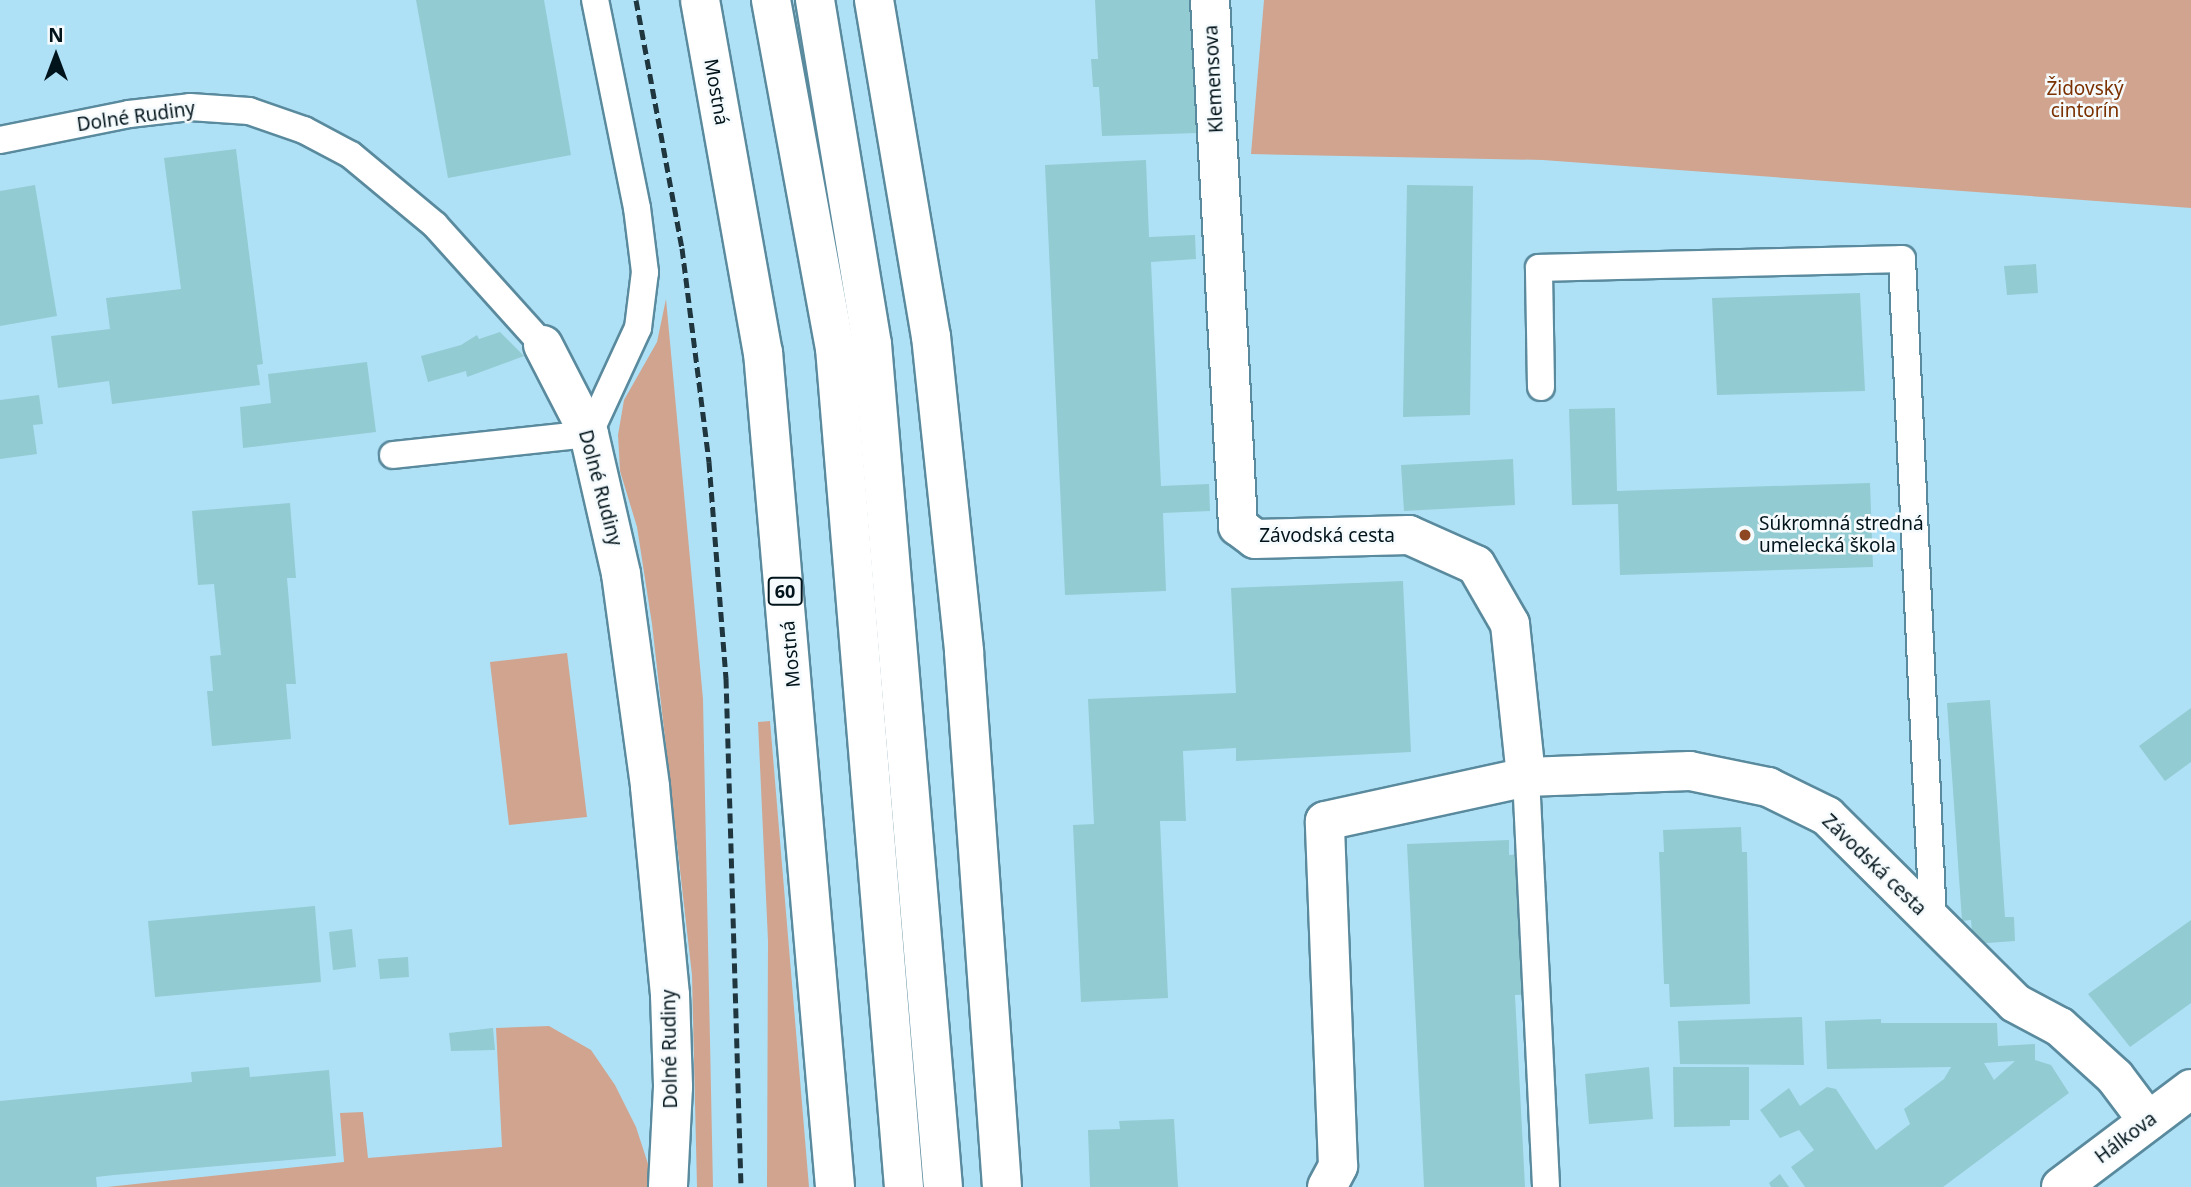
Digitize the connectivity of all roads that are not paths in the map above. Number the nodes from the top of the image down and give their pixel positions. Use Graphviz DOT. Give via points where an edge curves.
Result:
graph roads {
  1 [pos="595,0"];
  2 [pos="700,0"];
  3 [pos="771,0"];
  4 [pos="815,0"];
  5 [pos="874,0"];
  6 [pos="1210,0"];
  7 [pos="0,140"];
  8 [pos="1218,159"];
  9 [pos="543,345"];
  10 [pos="1541,387"];
  11 [pos="589,434"];
  12 [pos="393,455"];
  13 [pos="1526,778"];
  14 [pos="1933,921"];
  15 [pos="2191,1089"];
  16 [pos="2148,1121"];
  17 [pos="668,1187"];
  18 [pos="835,1187"];
  19 [pos="904,1187"];
  20 [pos="943,1187"];
  21 [pos="1002,1187"];
  22 [pos="1327,1187"];
  23 [pos="1546,1187"];
  24 [pos="2061,1187"];
  1 -- 11 [label="lane" via="637,208 645,272 638,328"];
  2 -- 18 [label="main road, Mostná / 60" via="763,352"];
  3 -- 19 [label="main road" via="835,348"];
  4 -- 20 [label="main road" via="872,344"];
  5 -- 21 [label="main road" via="904,159 935,377 964,652"];
  6 -- 8 [label="main road, Klemensova"];
  7 -- 9 [label="lane, Dolné Rudiny" via="129,114 190,107 249,111 304,130 351,155 435,225"];
  8 -- 13 [label="main road, Závodská cesta" via="1238,526 1255,539 1409,535 1475,565 1510,624"];
  9 -- 11 [label="main road, Dolné Rudiny"];
  10 -- 14 [label="lane" via="1539,268 1902,259"];
  11 -- 12 [label="lane"];
  11 -- 17 [label="main road, Dolné Rudiny" via="621,574 650,788 670,995 673,1087"];
  13 -- 14 [label="main road, Závodská cesta" via="1690,771 1768,787 1826,816"];
  13 -- 22 [label="main road, Závodská cesta" via="1325,821 1338,1166"];
  13 -- 23 [label="lane"];
  14 -- 16 [label="main road, Závodská cesta" via="2015,1003 2060,1027 2115,1077"];
  15 -- 16 [label="main road, Hálkova"];
  16 -- 24 [label="main road, Hálkova"];
}
